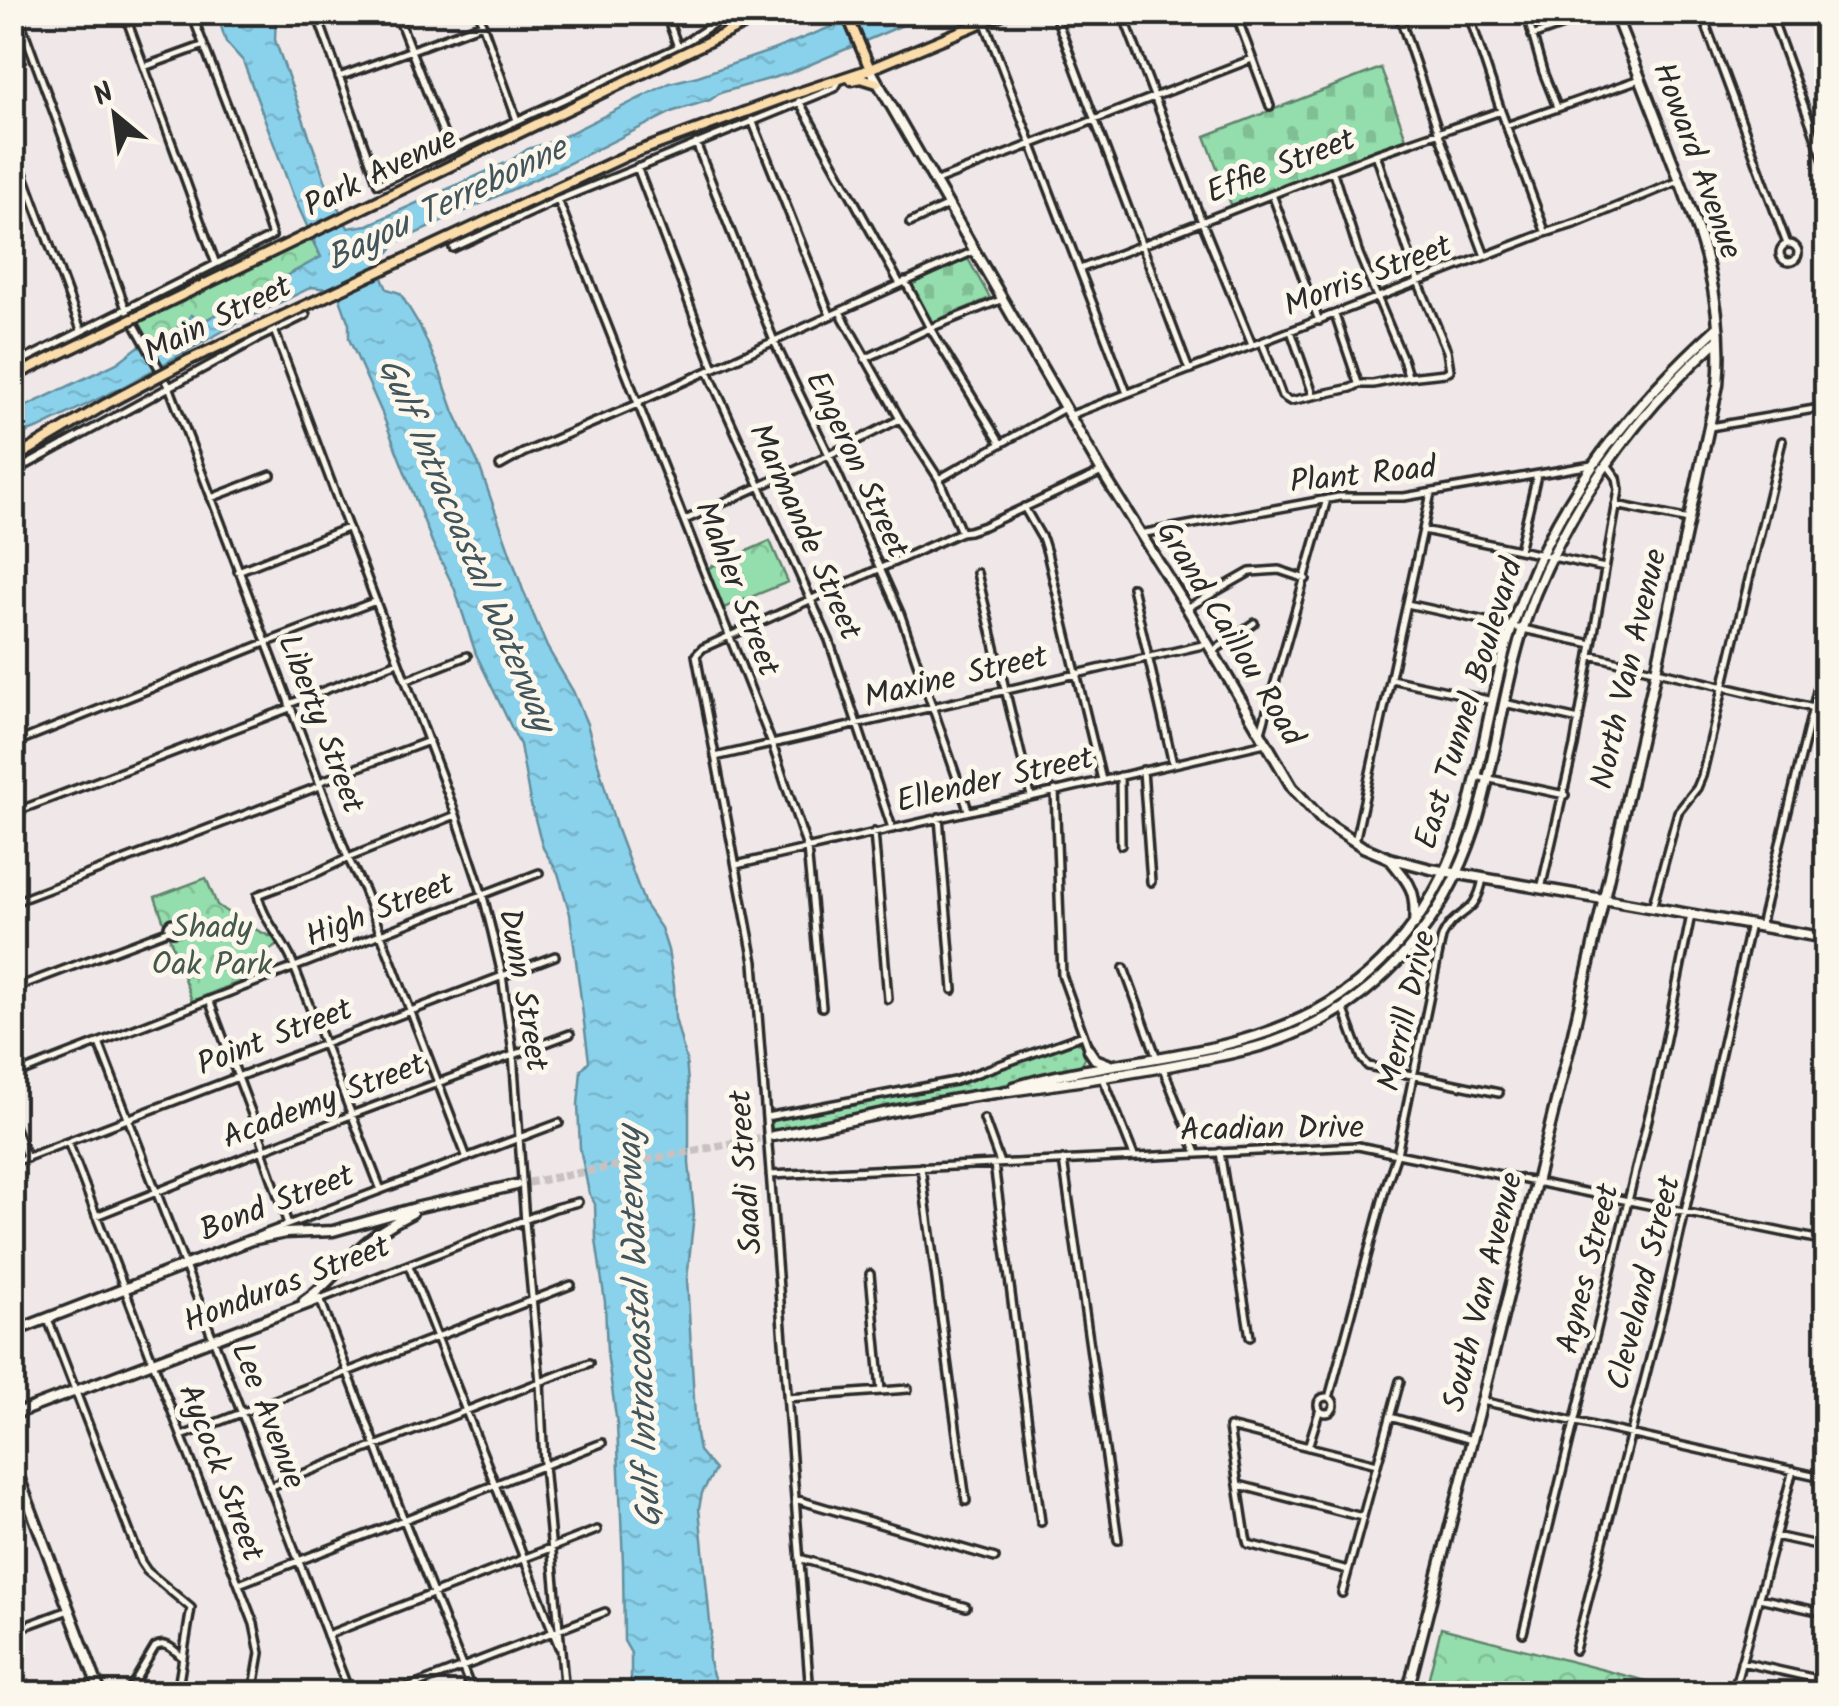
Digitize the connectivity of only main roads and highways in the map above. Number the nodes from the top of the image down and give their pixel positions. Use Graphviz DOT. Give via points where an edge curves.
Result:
graph roads {
  1 [pos="770,12"];
  2 [pos="846,12"];
  3 [pos="1007,12"];
  4 [pos="1614,12"];
  5 [pos="870,69"];
  6 [pos="842,78"];
  7 [pos="878,83"];
  8 [pos="1718,327"];
  9 [pos="1718,340"];
  10 [pos="12,376"];
  11 [pos="1705,448"];
  12 [pos="12,460"];
  13 [pos="1389,858"];
  14 [pos="1446,871"];
  15 [pos="1458,873"];
  16 [pos="1602,900"];
  17 [pos="1414,925"];
  18 [pos="1826,938"];
  19 [pos="1180,1053"];
  20 [pos="1158,1058"];
  21 [pos="1117,1065"];
  22 [pos="1163,1068"];
  23 [pos="1144,1071"];
  24 [pos="1076,1073"];
  25 [pos="995,1093"];
  26 [pos="773,1136"];
  27 [pos="516,1185"];
  28 [pos="430,1205"];
  29 [pos="320,1299"];
  30 [pos="290,1309"];
  31 [pos="12,1332"];
  32 [pos="12,1415"];
  33 [pos="12,1460"];
  34 [pos="101,1694"];
  35 [pos="1407,1694"];
  1 -- 10 [label="main road, Park Avenue, bridge"];
  2 -- 5 [label="main road, Grand Caillou Road"];
  3 -- 5 [label="main road, Main Street"];
  4 -- 8 [label="main road, Howard Avenue" via="1703,242"];
  5 -- 6 [label="main road, Main Street"];
  5 -- 7 [label="main road, Grand Caillou Road"];
  6 -- 7 [label="main road"];
  6 -- 12 [label="main road, Main Street, bridge" via="628,155 206,352"];
  7 -- 13 [label="main road, Grand Caillou Road" via="1283,774 1322,820"];
  8 -- 9 [label="main road, Howard Avenue"];
  8 -- 14 [label="main road, East Tunnel Boulevard" via="1642,402 1556,522 1512,628"];
  9 -- 11 [label="main road, Howard Avenue" via="1720,368"];
  9 -- 15 [label="main road, East Tunnel Boulevard" via="1661,396 1568,524 1523,630"];
  11 -- 16 [label="main road, North Van Avenue"];
  13 -- 14 [label="main road, Grand Caillou Road"];
  13 -- 17 [label="main road" via="1414,892"];
  14 -- 15 [label="main road, Grand Caillou Road"];
  14 -- 17 [label="main road, East Tunnel Boulevard"];
  15 -- 16 [label="main road, Grand Caillou Road"];
  15 -- 22 [label="main road, East Tunnel Boulevard" via="1413,945 1344,1007 1271,1043"];
  16 -- 18 [label="main road, Grand Caillou Road"];
  16 -- 35 [label="main road, South Van Avenue"];
  17 -- 19 [label="main road, East Tunnel Boulevard" via="1381,962 1322,1007 1256,1036"];
  19 -- 20 [label="main road, East Tunnel Boulevard"];
  19 -- 22 [label="main road"];
  20 -- 21 [label="main road, East Tunnel Boulevard"];
  20 -- 23 [label="main road"];
  21 -- 24 [label="main road, East Tunnel Boulevard"];
  21 -- 24 [label="main road" via="1098,1061 1089,1050 1086,1066"];
  22 -- 23 [label="main road, East Tunnel Boulevard"];
  23 -- 25 [label="main road, East Tunnel Boulevard"];
  24 -- 25 [label="main road, East Tunnel Boulevard"];
  25 -- 26 [label="main road, East Tunnel Boulevard"];
  27 -- 28 [label="main road"];
  28 -- 30 [label="main road" via="383,1228"];
  28 -- 31 [label="main road, Bond Street" via="333,1230 251,1240"];
  29 -- 30 [label="main road, Honduras Street"];
  30 -- 32 [label="main road, Honduras Street"];
  33 -- 34 [label="main road"];
}
